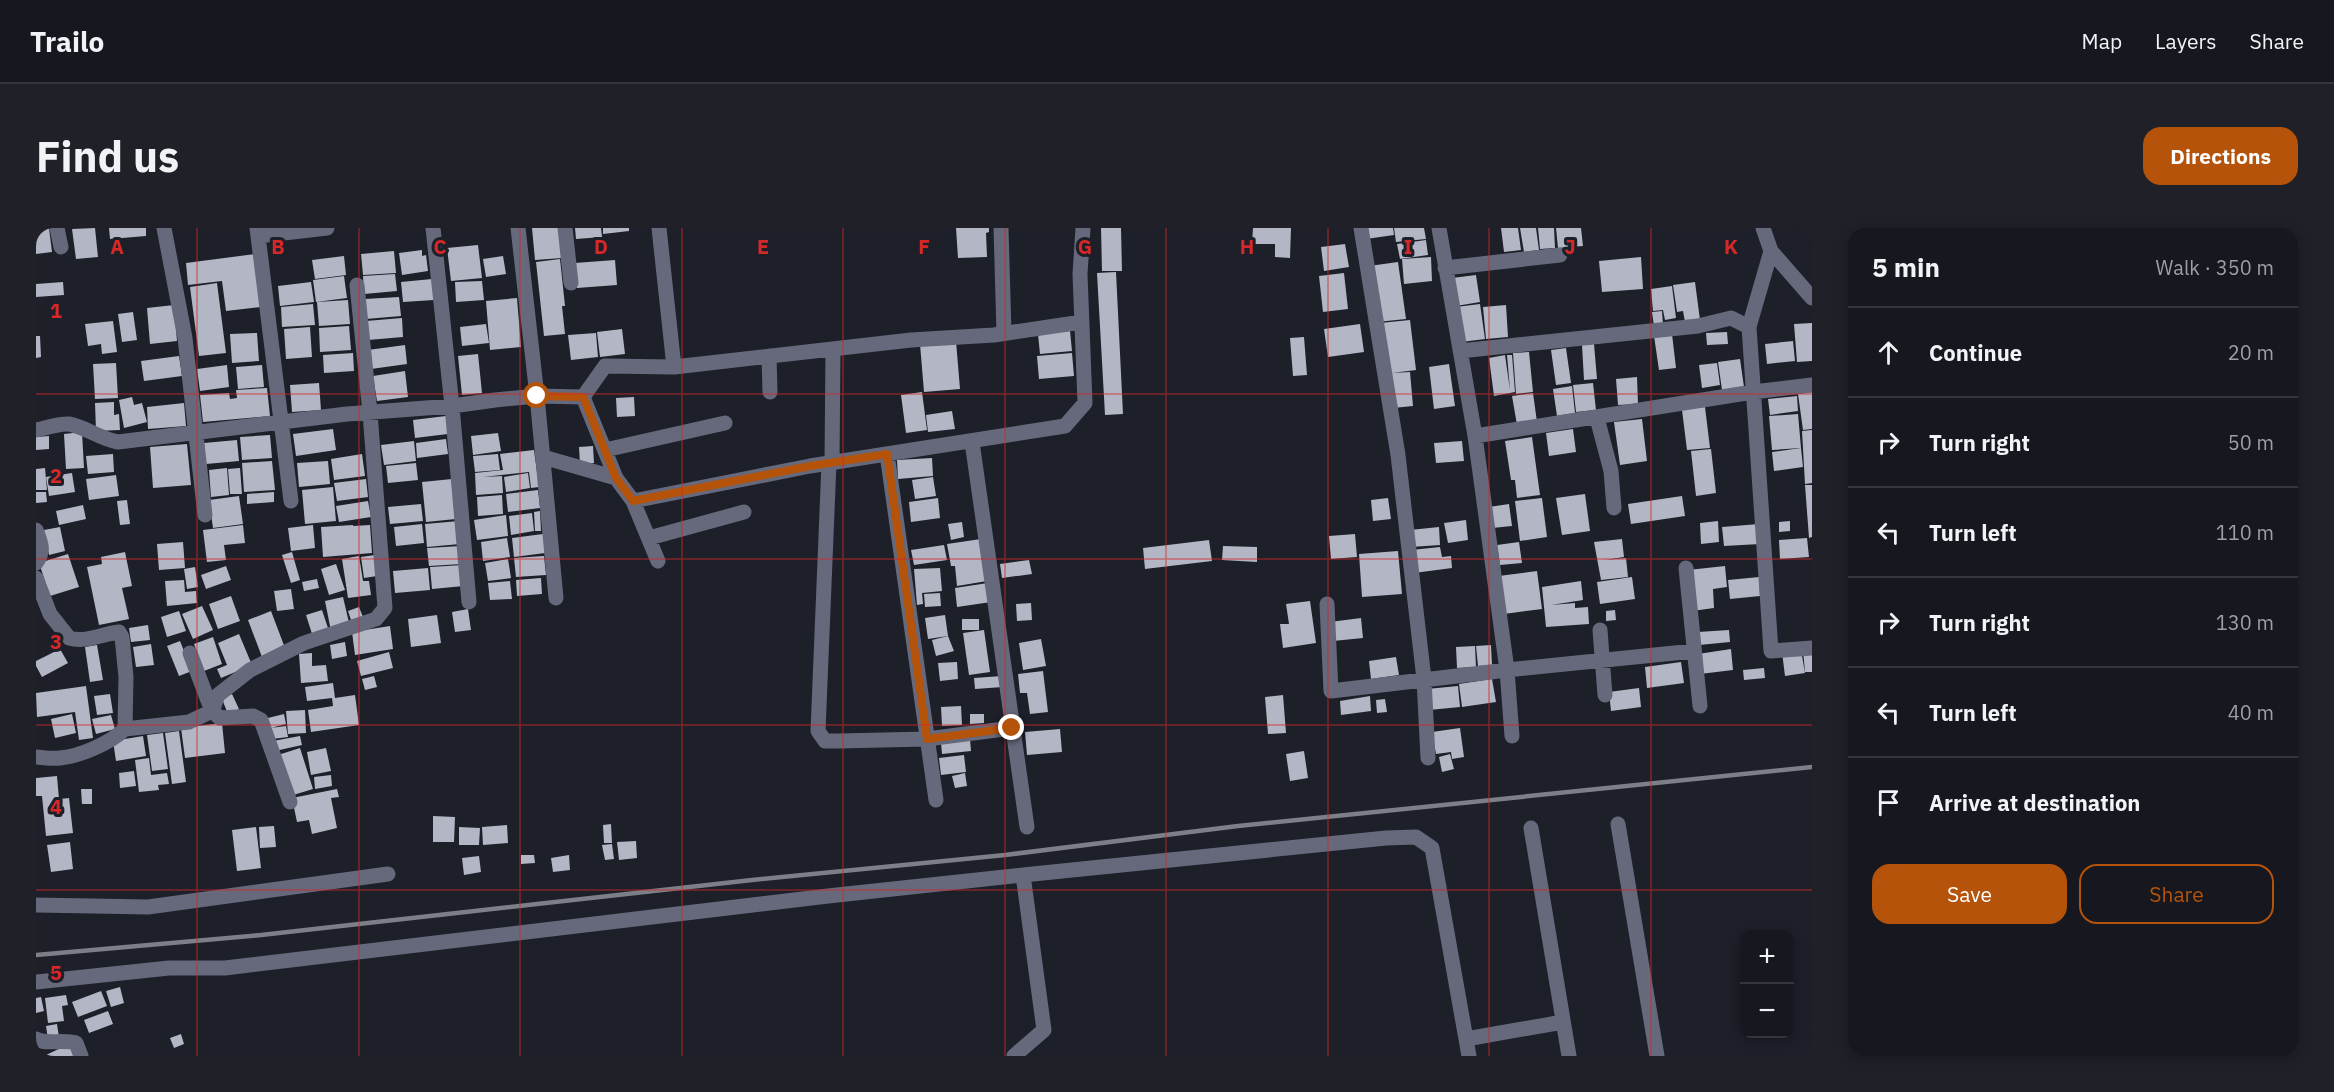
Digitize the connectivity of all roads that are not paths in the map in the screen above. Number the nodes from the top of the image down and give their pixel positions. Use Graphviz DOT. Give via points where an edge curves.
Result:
graph roads {
  1 [pos="57,228"];
  2 [pos="164,228"];
  3 [pos="327,228"];
  4 [pos="433,228"];
  5 [pos="518,228"];
  6 [pos="565,228"];
  7 [pos="658,228"];
  8 [pos="1001,228"];
  9 [pos="1083,228"];
  10 [pos="1361,228"];
  11 [pos="1439,228"];
  12 [pos="1763,228"];
  13 [pos="258,232"];
  14 [pos="61,247"];
  15 [pos="1771,251"];
  16 [pos="1560,255"];
  17 [pos="1445,268"];
  18 [pos="571,283"];
  19 [pos="357,285"];
  20 [pos="1812,298"];
  21 [pos="1082,322"];
  22 [pos="1749,327"];
  23 [pos="1004,333"];
  24 [pos="833,349"];
  25 [pos="1460,351"];
  26 [pos="769,356"];
  27 [pos="674,367"];
  28 [pos="1812,385"];
  29 [pos="770,392"];
  30 [pos="1753,392"];
  31 [pos="537,396"];
  32 [pos="583,397"];
  33 [pos="452,406"];
  34 [pos="370,413"];
  35 [pos="1598,418"];
  36 [pos="282,422"];
  37 [pos="725,423"];
  38 [pos="36,430"];
  39 [pos="195,434"];
  40 [pos="1475,436"];
  41 [pos="972,442"];
  42 [pos="605,450"];
  43 [pos="887,454"];
  44 [pos="543,457"];
  45 [pos="831,463"];
  46 [pos="616,478"];
  47 [pos="291,501"];
  48 [pos="633,501"];
  49 [pos="1614,508"];
  50 [pos="744,512"];
  51 [pos="205,515"];
  52 [pos="36,530"];
  53 [pos="649,538"];
  54 [pos="658,561"];
  55 [pos="36,563"];
  56 [pos="1686,568"];
  57 [pos="36,578"];
  58 [pos="556,598"];
  59 [pos="469,602"];
  60 [pos="1327,604"];
  61 [pos="1600,630"];
  62 [pos="1812,648"];
  63 [pos="1694,651"];
  64 [pos="190,653"];
  65 [pos="1603,660"];
  66 [pos="1507,670"];
  67 [pos="1424,679"];
  68 [pos="1605,695"];
  69 [pos="1700,706"];
  70 [pos="212,711"];
  71 [pos="1012,728"];
  72 [pos="125,729"];
  73 [pos="1512,736"];
  74 [pos="927,739"];
  75 [pos="36,758"];
  76 [pos="1428,758"];
  77 [pos="936,800"];
  78 [pos="290,802"];
  79 [pos="1618,824"];
  80 [pos="1027,827"];
  81 [pos="1531,828"];
  82 [pos="388,874"];
  83 [pos="1023,875"];
  84 [pos="36,905"];
  85 [pos="36,982"];
  86 [pos="1563,1022"];
  87 [pos="36,1039"];
  88 [pos="1466,1039"];
  89 [pos="81,1056"];
  90 [pos="1014,1056"];
  91 [pos="1469,1056"];
  92 [pos="1569,1056"];
  93 [pos="1657,1056"];
  1 -- 14 [label="street"];
  2 -- 39 [label="street" via="185,338"];
  3 -- 13 [label="street"];
  4 -- 33 [label="street"];
  5 -- 31 [label="street"];
  6 -- 18 [label="street"];
  7 -- 27 [label="street"];
  8 -- 23 [label="street"];
  9 -- 21 [label="street"];
  10 -- 67 [label="street" via="1398,455"];
  11 -- 17 [label="street"];
  12 -- 15 [label="street"];
  13 -- 36 [label="street"];
  15 -- 20 [label="street"];
  15 -- 22 [label="street"];
  16 -- 17 [label="street"];
  17 -- 25 [label="street"];
  19 -- 34 [label="street"];
  21 -- 23 [label="street"];
  21 -- 41 [label="street" via="1085,403 1065,426"];
  22 -- 25 [label="street" via="1731,318 1698,326"];
  22 -- 30 [label="street"];
  23 -- 24 [label="street"];
  24 -- 26 [label="street"];
  24 -- 45 [label="street"];
  25 -- 40 [label="street"];
  26 -- 27 [label="street"];
  26 -- 29 [label="street"];
  27 -- 32 [label="street" via="605,366"];
  28 -- 30 [label="street"];
  30 -- 35 [label="street"];
  30 -- 62 [label="street" via="1771,651"];
  31 -- 32 [label="street"];
  31 -- 33 [label="street"];
  31 -- 44 [label="street"];
  32 -- 42 [label="street"];
  33 -- 34 [label="street"];
  33 -- 59 [label="street"];
  34 -- 36 [label="street"];
  34 -- 70 [label="street" via="385,608 376,619 304,643 250,670 218,695"];
  35 -- 40 [label="street"];
  35 -- 49 [label="street" via="1611,471"];
  36 -- 39 [label="street"];
  36 -- 47 [label="street"];
  37 -- 42 [label="street"];
  38 -- 39 [label="street" via="66,424 118,442"];
  39 -- 51 [label="street"];
  40 -- 66 [label="street"];
  41 -- 43 [label="street"];
  41 -- 71 [label="street"];
  42 -- 46 [label="street"];
  43 -- 45 [label="street"];
  43 -- 74 [label="street"];
  44 -- 46 [label="street"];
  44 -- 58 [label="street"];
  45 -- 48 [label="street"];
  45 -- 74 [label="street" via="818,731 825,741"];
  46 -- 48 [label="street"];
  48 -- 53 [label="street"];
  50 -- 53 [label="street"];
  52 -- 55 [label="street" via="42,550"];
  53 -- 54 [label="street"];
  56 -- 63 [label="street"];
  57 -- 72 [label="street" via="50,614 69,639 88,640 119,632 122,637"];
  60 -- 67 [label="street" via="1331,691"];
  61 -- 65 [label="street"];
  63 -- 65 [label="street"];
  63 -- 69 [label="street"];
  64 -- 70 [label="street"];
  65 -- 66 [label="street"];
  65 -- 68 [label="street"];
  66 -- 67 [label="street"];
  66 -- 73 [label="street"];
  67 -- 76 [label="street"];
  70 -- 72 [label="street" via="189,722"];
  70 -- 78 [label="street" via="220,718 253,716 261,720"];
  71 -- 74 [label="street"];
  71 -- 80 [label="street"];
  72 -- 75 [label="street" via="84,752 61,758"];
  74 -- 77 [label="street"];
  79 -- 93 [label="street"];
  81 -- 86 [label="street"];
  82 -- 84 [label="street" via="148,907"];
  83 -- 85 [label="street" via="225,968 169,968"];
  83 -- 88 [label="street" via="1416,837 1432,848"];
  83 -- 90 [label="street" via="1044,1030"];
  86 -- 88 [label="street"];
  86 -- 92 [label="street"];
  87 -- 89 [label="street" via="75,1043"];
  88 -- 91 [label="street"];
}
